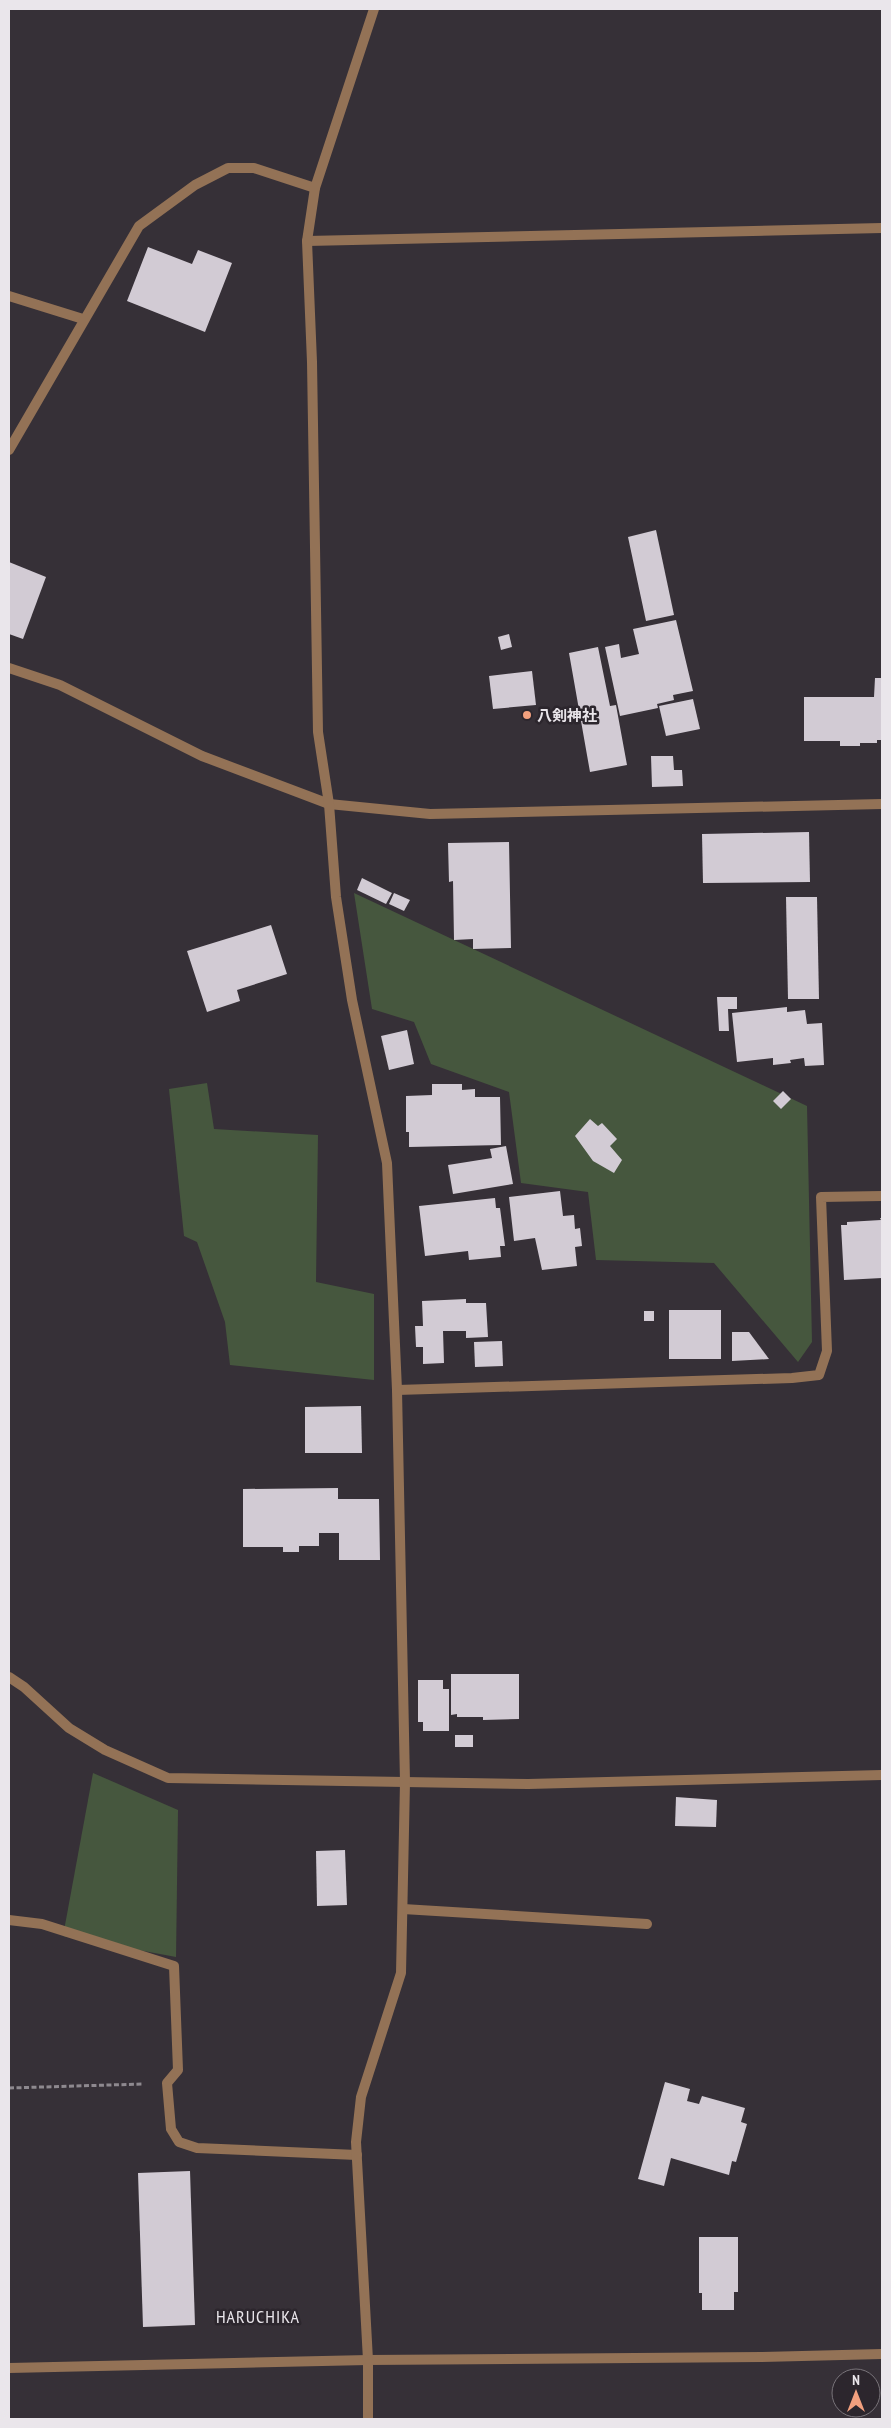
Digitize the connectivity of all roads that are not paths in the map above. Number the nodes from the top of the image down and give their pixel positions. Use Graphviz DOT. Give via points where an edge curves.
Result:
graph roads {
  1 [pos="374,9"];
  2 [pos="315,188"];
  3 [pos="882,228"];
  4 [pos="307,241"];
  5 [pos="9,296"];
  6 [pos="83,319"];
  7 [pos="9,450"];
  8 [pos="9,668"];
  9 [pos="329,804"];
  10 [pos="882,804"];
  11 [pos="882,1196"];
  12 [pos="397,1390"];
  13 [pos="9,1677"];
  14 [pos="882,1774"];
  15 [pos="405,1782"];
  16 [pos="402,1909"];
  17 [pos="9,1920"];
  18 [pos="647,1924"];
  19 [pos="357,2155"];
  20 [pos="882,2354"];
  21 [pos="368,2360"];
  22 [pos="9,2368"];
  23 [pos="368,2419"];
  1 -- 2 [label="street"];
  2 -- 4 [label="street"];
  2 -- 6 [label="street" via="254,168 228,168 194,185 140,226"];
  3 -- 4 [label="street"];
  4 -- 9 [label="street" via="318,732"];
  5 -- 6 [label="street"];
  6 -- 7 [label="street"];
  8 -- 9 [label="street" via="60,685 202,756"];
  9 -- 10 [label="street" via="430,814"];
  9 -- 12 [label="street" via="336,897 352,1000 387,1163"];
  11 -- 12 [label="street" via="821,1197 827,1351 819,1375"];
  12 -- 15 [label="street"];
  13 -- 15 [label="street" via="68,1728 105,1750 168,1778"];
  14 -- 15 [label="street" via="528,1784"];
  15 -- 16 [label="street"];
  16 -- 18 [label="street"];
  16 -- 19 [label="street" via="401,1972 361,2097"];
  17 -- 19 [label="street" via="42,1924 174,1966 178,2070 167,2083 171,2129 179,2142 197,2148"];
  19 -- 21 [label="street"];
  20 -- 21 [label="street"];
  21 -- 22 [label="street"];
  21 -- 23 [label="street"];
}
